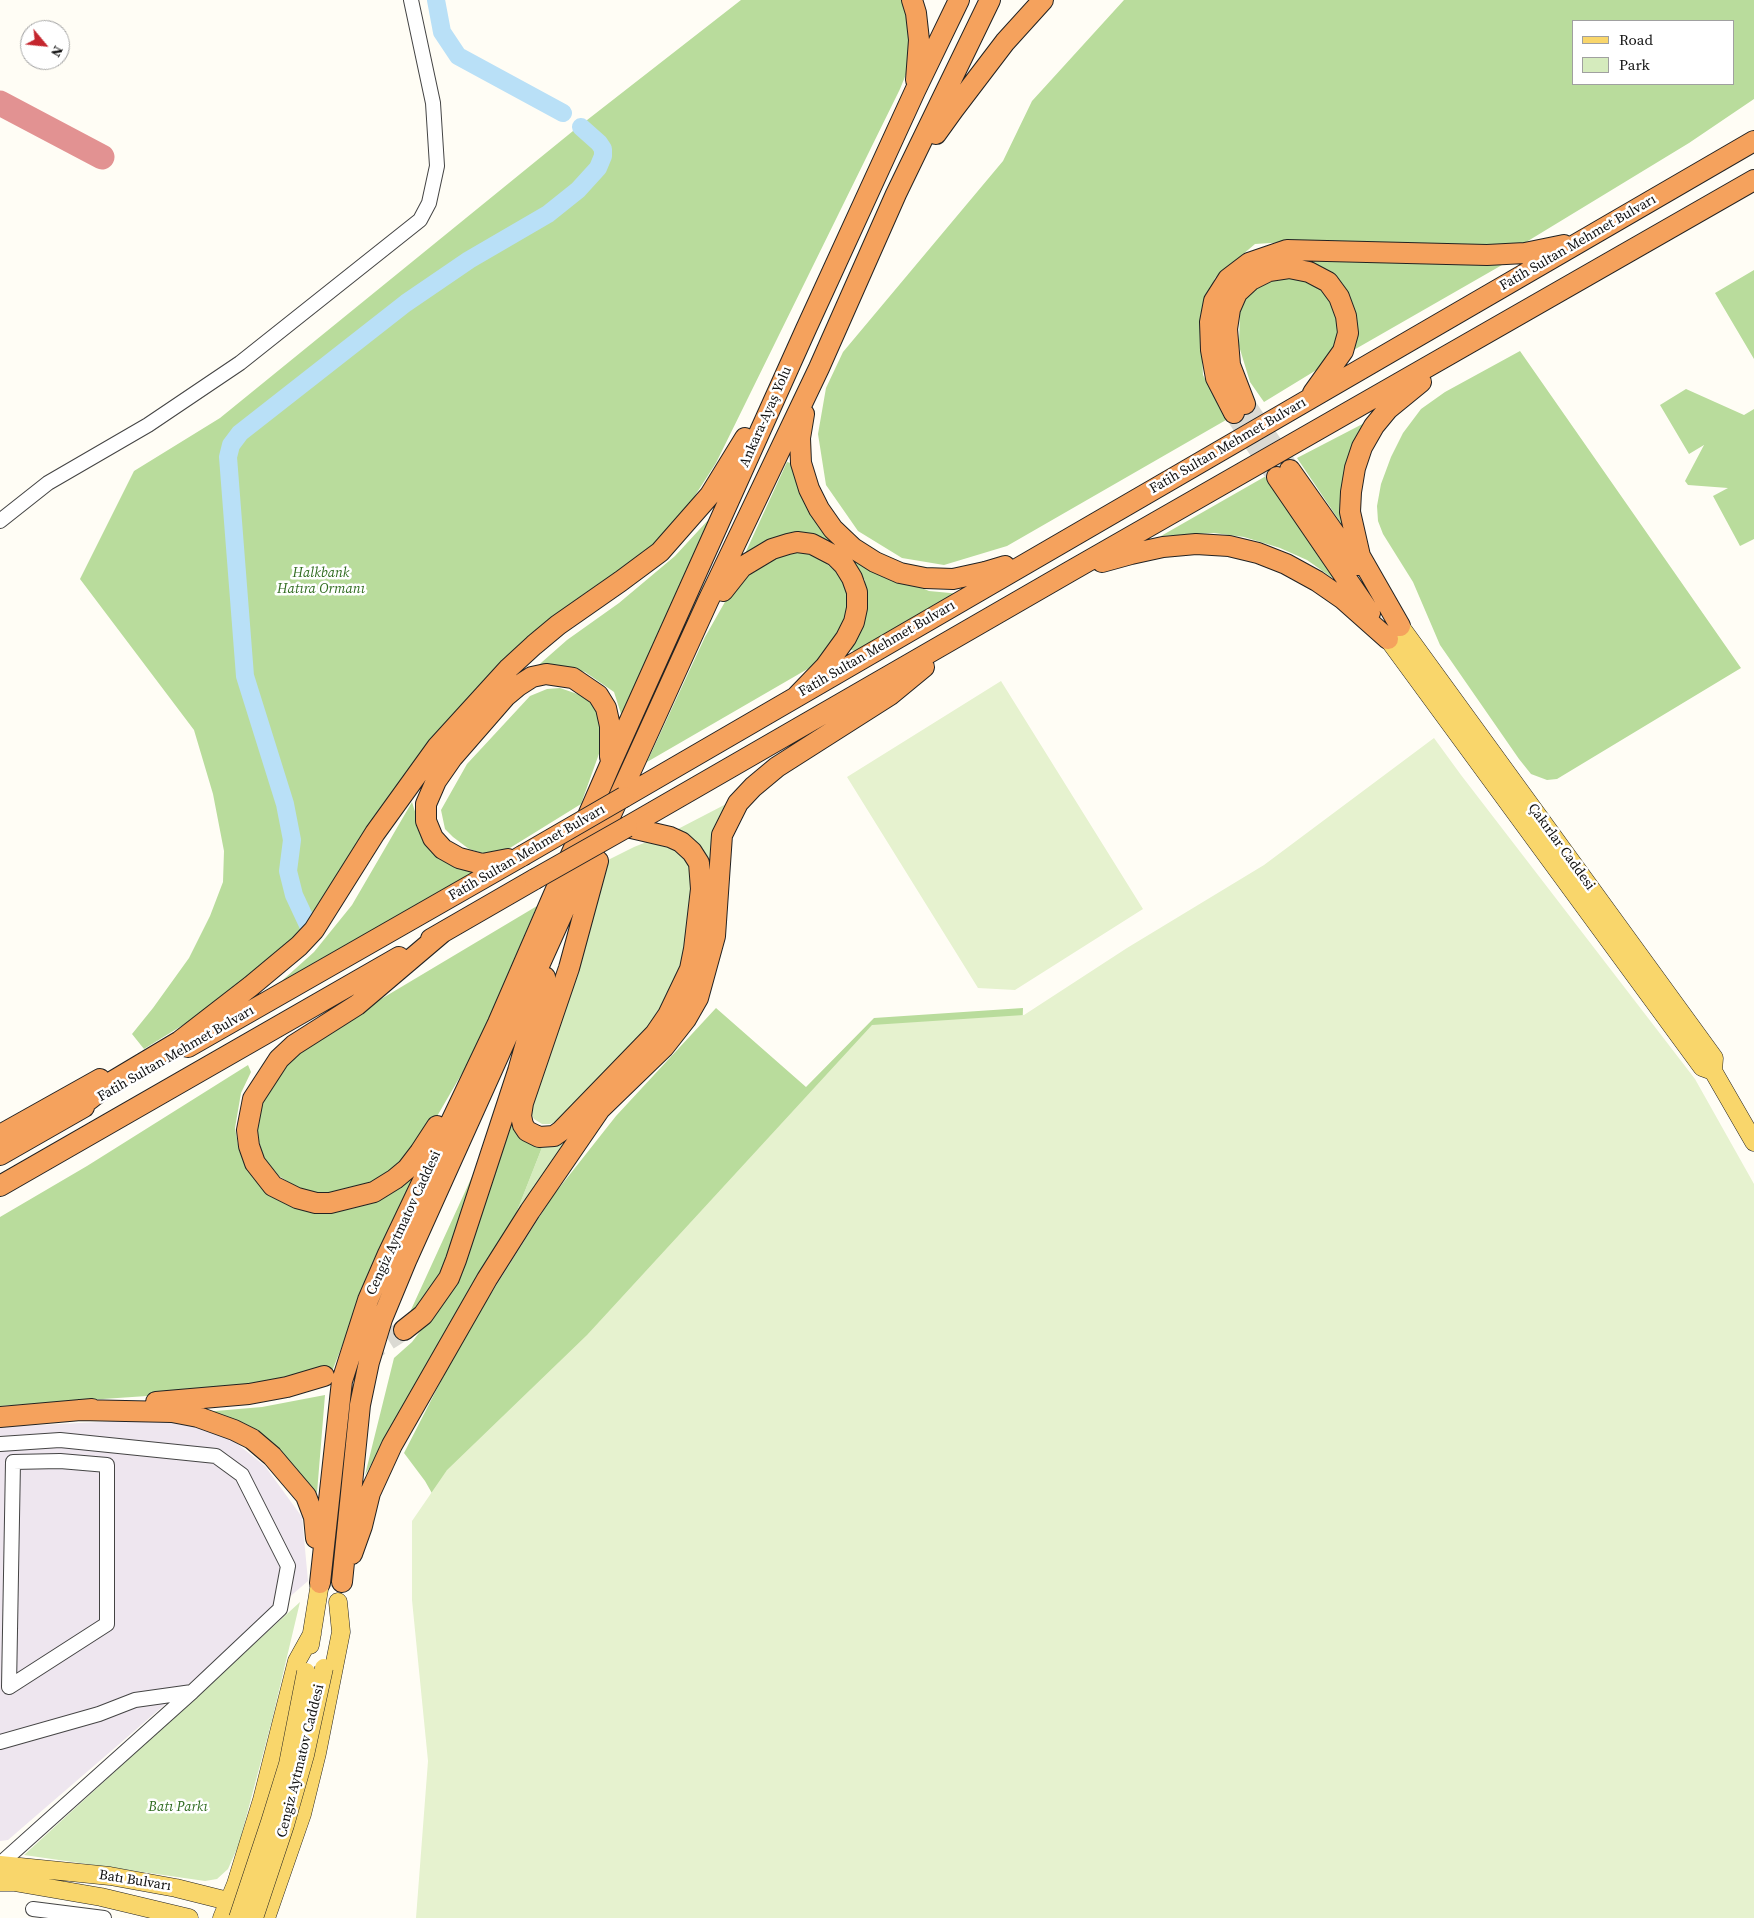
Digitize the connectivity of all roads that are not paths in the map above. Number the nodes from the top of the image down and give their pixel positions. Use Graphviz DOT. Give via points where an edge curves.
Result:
graph roads {
  1 [pos="412,0"];
  2 [pos="912,0"];
  3 [pos="959,0"];
  4 [pos="990,0"];
  5 [pos="1043,0"];
  6 [pos="915,91"];
  7 [pos="1752,142"];
  8 [pos="1754,180"];
  9 [pos="896,194"];
  10 [pos="1581,241"];
  11 [pos="806,329"];
  12 [pos="1457,351"];
  13 [pos="819,368"];
  14 [pos="1308,400"];
  15 [pos="1283,473"];
  16 [pos="0,521"];
  17 [pos="1044,552"];
  18 [pos="1069,572"];
  19 [pos="980,623"];
  20 [pos="1394,632"];
  21 [pos="1452,696"];
  22 [pos="796,697"];
  23 [pos="1438,707"];
  24 [pos="610,765"];
  25 [pos="608,821"];
  26 [pos="628,827"];
  27 [pos="579,837"];
  28 [pos="522,856"];
  29 [pos="565,908"];
  30 [pos="443,932"];
  31 [pos="211,1016"];
  32 [pos="498,1023"];
  33 [pos="1713,1071"];
  34 [pos="72,1114"];
  35 [pos="0,1135"];
  36 [pos="1754,1142"];
  37 [pos="0,1155"];
  38 [pos="0,1186"];
  39 [pos="404,1330"];
  40 [pos="324,1376"];
  41 [pos="78,1410"];
  42 [pos="0,1417"];
  43 [pos="60,1440"];
  44 [pos="0,1444"];
  45 [pos="60,1461"];
  46 [pos="342,1582"];
  47 [pos="320,1583"];
  48 [pos="338,1602"];
  49 [pos="312,1634"];
  50 [pos="192,1692"];
  51 [pos="0,1742"];
  52 [pos="245,1855"];
  53 [pos="0,1864"];
  54 [pos="285,1866"];
  55 [pos="0,1882"];
  56 [pos="36,1885"];
  57 [pos="228,1901"];
  58 [pos="32,1913"];
  59 [pos="262,1917"];
  60 [pos="104,1918"];
  61 [pos="189,1918"];
  62 [pos="222,1918"];
  63 [pos="238,1918"];
  1 -- 16 [label="street" via="433,103 437,166 429,203 420,220 240,363 148,425 48,483"];
  2 -- 6 [label="highway" via="919,40"];
  3 -- 6 [label="highway, Ankara-Ayaş Yolu"];
  4 -- 9 [label="highway, Ankara-Ayaş Yolu"];
  5 -- 9 [label="highway" via="1005,42 954,109"];
  6 -- 11 [label="highway, Ankara-Ayaş Yolu"];
  7 -- 10 [label="highway, Fatih Sultan Mehmet Bulvarı"];
  8 -- 12 [label="highway, Fatih Sultan Mehmet Bulvarı"];
  9 -- 13 [label="highway, Ankara-Ayaş Yolu"];
  10 -- 14 [label="highway, Fatih Sultan Mehmet Bulvarı"];
  10 -- 14 [label="highway" via="1525,253 1487,256 1287,250 1249,262 1228,279 1214,301 1210,322 1216,378 1240,409 1230,365 1227,329 1237,293 1251,280 1269,271 1289,268 1309,272 1328,282 1339,297 1348,333 1343,351"];
  11 -- 24 [label="highway, Ankara-Ayaş Yolu"];
  11 -- 31 [label="highway" via="725,472 677,534 660,552 558,625 509,668 420,769 314,930 299,946"];
  12 -- 18 [label="highway, Fatih Sultan Mehmet Bulvarı"];
  12 -- 20 [label="highway" via="1388,409 1362,447 1355,468 1350,512 1354,534 1360,556"];
  13 -- 17 [label="highway" via="803,416 801,463 819,509 833,529 853,548 900,573 953,579"];
  13 -- 25 [label="highway, Ankara-Ayaş Yolu"];
  14 -- 17 [label="highway, Fatih Sultan Mehmet Bulvarı"];
  15 -- 20 [label="highway"];
  17 -- 22 [label="highway, Fatih Sultan Mehmet Bulvarı"];
  18 -- 19 [label="highway, Fatih Sultan Mehmet Bulvarı"];
  18 -- 20 [label="highway" via="1163,547 1229,546 1286,564"];
  19 -- 26 [label="highway, Fatih Sultan Mehmet Bulvarı"];
  19 -- 46 [label="highway" via="890,695 778,767 738,803 722,835 716,936 698,998 686,1020 664,1047 600,1109 488,1279 384,1461 370,1493"];
  20 -- 21 [label="main road, Çakırlar Caddesi"];
  20 -- 23 [label="main road, Çakırlar Caddesi"];
  21 -- 23 [label="main road"];
  21 -- 33 [label="main road, Çakırlar Caddesi" via="1714,1058"];
  22 -- 25 [label="highway" via="825,667 846,638 857,608 857,592 844,565 823,549 797,542 755,557 732,578 719,597"];
  22 -- 28 [label="highway, Fatih Sultan Mehmet Bulvarı, bridge"];
  23 -- 33 [label="main road, Çakırlar Caddesi" via="1702,1068"];
  24 -- 27 [label="highway, Ankara-Ayaş Yolu"];
  24 -- 28 [label="highway" via="610,726 606,708 598,695 573,678 546,674 532,677 506,696 436,781 426,804 426,821 433,838 443,849 460,858 482,864"];
  25 -- 26 [label="highway" via="569,968 523,1103 521,1116 526,1131 539,1138 561,1131 655,1034 690,969 701,889 699,863 681,842"];
  25 -- 29 [label="highway, Cengiz Aytmatov Caddesi"];
  26 -- 30 [label="highway, Fatih Sultan Mehmet Bulvarı, bridge"];
  27 -- 32 [label="highway, Cengiz Aytmatov Caddesi"];
  28 -- 34 [label="highway, Fatih Sultan Mehmet Bulvarı"];
  29 -- 39 [label="highway" via="518,1071 456,1260 449,1278 423,1315"];
  29 -- 46 [label="highway, Cengiz Aytmatov Caddesi" via="382,1319 360,1405"];
  30 -- 32 [label="highway" via="357,1004 279,1059 254,1099 250,1114 247,1130 255,1163 273,1186 316,1203 330,1203 374,1192 407,1169 420,1152"];
  30 -- 38 [label="highway, Fatih Sultan Mehmet Bulvarı"];
  31 -- 34 [label="highway" via="180,1041 112,1081"];
  31 -- 35 [label="highway"];
  32 -- 47 [label="highway, Cengiz Aytmatov Caddesi" via="388,1254 347,1360 338,1409"];
  33 -- 36 [label="main road, Çakırlar Caddesi"];
  34 -- 37 [label="highway, Fatih Sultan Mehmet Bulvarı"];
  40 -- 41 [label="highway" via="250,1394"];
  41 -- 42 [label="highway"];
  41 -- 47 [label="highway" via="172,1412 198,1417 252,1439 292,1478 312,1508"];
  43 -- 44 [label="street"];
  43 -- 45 [label="street"];
  43 -- 50 [label="street" via="216,1456 242,1475 288,1566 280,1609"];
  45 -- 45 [label="street" via="108,1465 107,1624 9,1687 13,1462"];
  46 -- 48 [label="main road, Cengiz Aytmatov Caddesi"];
  47 -- 49 [label="main road, Cengiz Aytmatov Caddesi"];
  48 -- 54 [label="main road, Cengiz Aytmatov Caddesi" via="341,1632 338,1653 302,1814"];
  48 -- 59 [label="main road, Cengiz Aytmatov Caddesi, bridge" via="305,1755"];
  49 -- 52 [label="main road, Cengiz Aytmatov Caddesi" via="297,1661"];
  49 -- 63 [label="main road, Cengiz Aytmatov Caddesi, bridge" via="288,1764"];
  50 -- 51 [label="street" via="135,1700 99,1714"];
  50 -- 53 [label="street"];
  52 -- 54 [label="main road" via="248,1874 258,1880 276,1877"];
  52 -- 57 [label="main road, Cengiz Aytmatov Caddesi"];
  53 -- 57 [label="main road, Batı Bulvarı" via="110,1876"];
  54 -- 59 [label="main road, Cengiz Aytmatov Caddesi"];
  55 -- 56 [label="main road, Batı Bulvarı"];
  56 -- 58 [label="street"];
  56 -- 61 [label="main road, Batı Bulvarı"];
  57 -- 59 [label="main road, Batı Bulvarı"];
  57 -- 62 [label="main road, Cengiz Aytmatov Caddesi"];
  58 -- 60 [label="street"];
}
